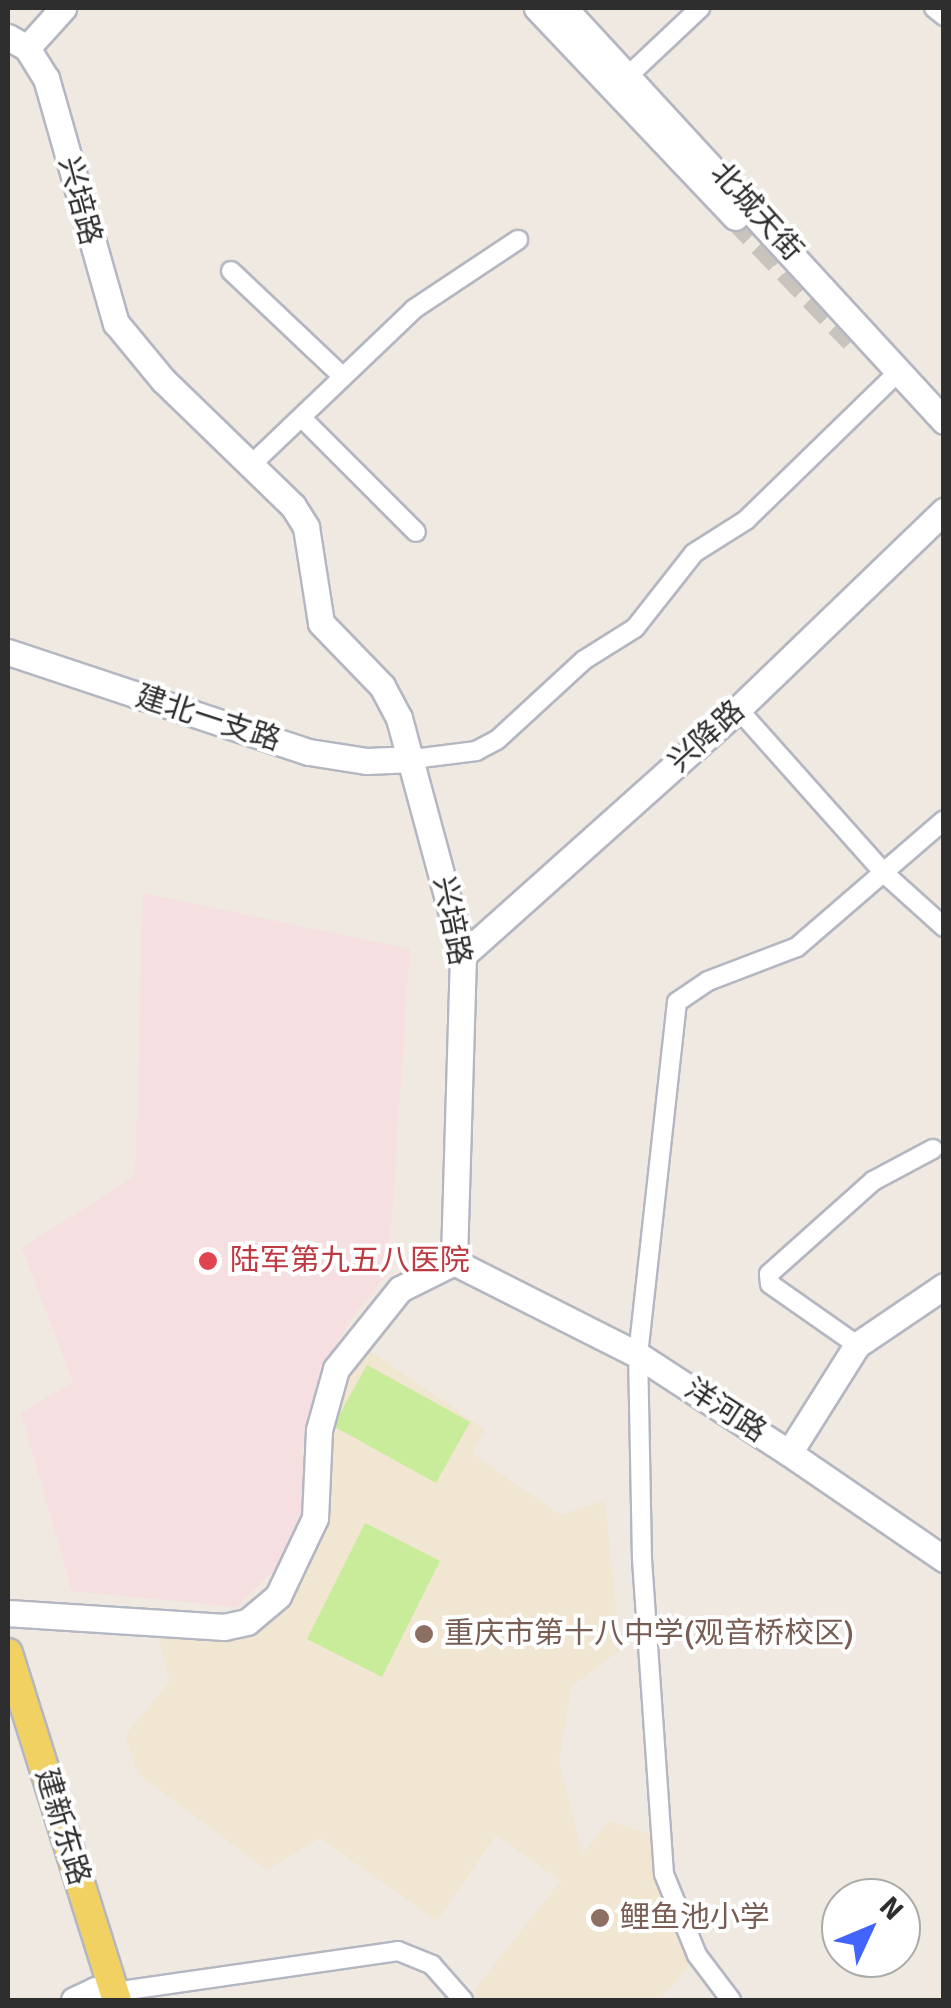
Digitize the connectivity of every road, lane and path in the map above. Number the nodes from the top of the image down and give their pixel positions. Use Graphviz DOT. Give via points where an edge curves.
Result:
graph roads {
  1 [pos="63,8"];
  2 [pos="537,8"];
  3 [pos="564,8"];
  4 [pos="700,8"];
  5 [pos="934,8"];
  6 [pos="944,16"];
  7 [pos="17,43"];
  8 [pos="629,75"];
  9 [pos="736,217"];
  10 [pos="518,240"];
  11 [pos="231,271"];
  12 [pos="898,374"];
  13 [pos="342,377"];
  14 [pos="302,418"];
  15 [pos="944,421"];
  16 [pos="253,464"];
  17 [pos="944,510"];
  18 [pos="416,532"];
  19 [pos="8,652"];
  20 [pos="738,709"];
  21 [pos="413,759"];
  22 [pos="944,820"];
  23 [pos="884,873"];
  24 [pos="944,928"];
  25 [pos="463,955"];
  26 [pos="932,1148"];
  27 [pos="454,1262"];
  28 [pos="944,1286"];
  29 [pos="858,1345"];
  30 [pos="638,1354"];
  31 [pos="789,1453"];
  32 [pos="944,1559"];
  33 [pos="8,1613"];
  34 [pos="8,1653"];
  35 [pos="8,1713"];
  36 [pos="101,1997"];
  37 [pos="463,2000"];
  38 [pos="731,2000"];
  1 -- 7 [label="street"];
  2 -- 9 [label="street"];
  3 -- 8 [label="street, 北城天街"];
  4 -- 8 [label="street"];
  5 -- 6 [label="street"];
  7 -- 16 [label="street, 兴培路" via="46,78 116,323 150,366"];
  8 -- 12 [label="street, 北城天街"];
  10 -- 13 [label="street" via="414,308"];
  11 -- 13 [label="street"];
  12 -- 15 [label="street, 北城天街"];
  12 -- 21 [label="street" via="746,520 694,553 635,628 584,660 497,740 476,751"];
  13 -- 14 [label="street"];
  14 -- 16 [label="street"];
  14 -- 18 [label="street"];
  16 -- 21 [label="street, 兴培路" via="300,516 321,624 392,701"];
  17 -- 20 [label="street, 兴降路"];
  19 -- 21 [label="street, 建北一支路" via="309,752 366,761"];
  20 -- 23 [label="street"];
  20 -- 25 [label="street, 兴降路"];
  21 -- 25 [label="street, 兴培路"];
  22 -- 23 [label="street"];
  23 -- 24 [label="street"];
  23 -- 30 [label="street" via="797,947 708,981 676,1002"];
  25 -- 27 [label="street, 兴培路"];
  26 -- 29 [label="street" via="872,1182 770,1274 770,1284"];
  27 -- 30 [label="street, 洋河路"];
  27 -- 33 [label="street" via="400,1290 336,1369 320,1430 315,1518 278,1596 263,1611 247,1622 202,1628"];
  28 -- 29 [label="street, 洋河路"];
  29 -- 31 [label="street, 洋河路"];
  30 -- 31 [label="street, 洋河路"];
  30 -- 38 [label="street" via="642,1559 664,1874 697,1955"];
  31 -- 32 [label="street"];
  34 -- 36 [label="main road, 建新东路"];
  35 -- 36 [label="main road, 建新东路"];
  36 -- 37 [label="street" via="398,1951 432,1965"];
}
